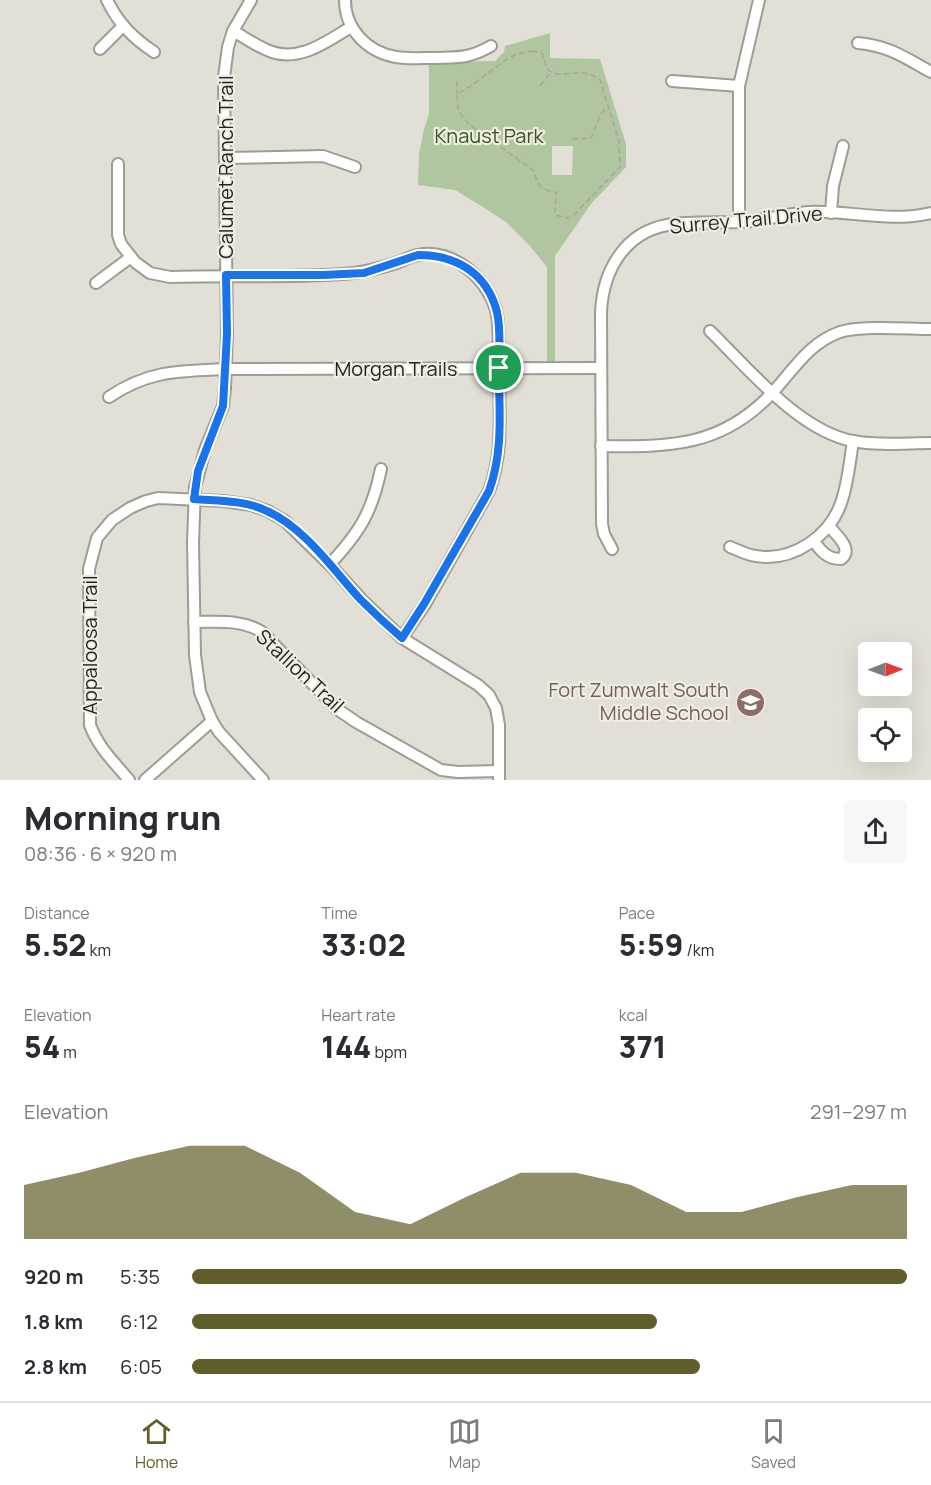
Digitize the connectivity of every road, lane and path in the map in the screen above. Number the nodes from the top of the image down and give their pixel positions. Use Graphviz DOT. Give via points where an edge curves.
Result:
graph roads {
  1 [pos="106,0"];
  2 [pos="251,0"];
  3 [pos="345,0"];
  4 [pos="759,0"];
  5 [pos="123,26"];
  6 [pos="351,27"];
  7 [pos="233,31"];
  8 [pos="858,43"];
  9 [pos="491,46"];
  10 [pos="100,49"];
  11 [pos="154,52"];
  12 [pos="550,72"];
  13 [pos="931,72"];
  14 [pos="457,81"];
  15 [pos="672,81"];
  16 [pos="540,86"];
  17 [pos="739,86"];
  18 [pos="457,94"];
  19 [pos="608,106"];
  20 [pos="572,139"];
  21 [pos="843,146"];
  22 [pos="226,158"];
  23 [pos="118,164"];
  24 [pos="355,167"];
  25 [pos="831,213"];
  26 [pos="931,213"];
  27 [pos="739,222"];
  28 [pos="131,257"];
  29 [pos="226,275"];
  30 [pos="96,283"];
  31 [pos="931,329"];
  32 [pos="710,331"];
  33 [pos="499,368"];
  34 [pos="601,368"];
  35 [pos="226,369"];
  36 [pos="773,392"];
  37 [pos="109,396"];
  38 [pos="853,441"];
  39 [pos="931,442"];
  40 [pos="601,446"];
  41 [pos="381,469"];
  42 [pos="194,499"];
  43 [pos="829,526"];
  44 [pos="814,541"];
  45 [pos="730,547"];
  46 [pos="612,549"];
  47 [pos="330,564"];
  48 [pos="194,622"];
  49 [pos="402,638"];
  50 [pos="212,721"];
  51 [pos="499,776"];
  52 [pos="129,780"];
  53 [pos="145,780"];
  54 [pos="263,780"];
  1 -- 5 [label="street"];
  2 -- 7 [label="street, Calumet Ranch Trail"];
  3 -- 6 [label="street"];
  4 -- 17 [label="street"];
  5 -- 10 [label="street"];
  5 -- 11 [label="street"];
  6 -- 7 [label="street" via="315,49 293,54 268,51"];
  6 -- 9 [label="street" via="370,47 394,57 467,57"];
  7 -- 22 [label="street, Calumet Ranch Trail" via="224,77"];
  8 -- 13 [label="street" via="891,49"];
  12 -- 16 [label="path"];
  12 -- 18 [label="path" via="542,52 515,54"];
  12 -- 19 [label="path" via="596,76"];
  14 -- 18 [label="path"];
  15 -- 17 [label="street"];
  17 -- 27 [label="street"];
  18 -- 19 [label="path" via="458,111 469,124 534,171 544,190 556,192 555,215 568,218 620,167 619,141"];
  19 -- 20 [label="path" via="591,138"];
  21 -- 25 [label="street"];
  22 -- 24 [label="street" via="323,156"];
  22 -- 29 [label="street, Calumet Ranch Trail"];
  23 -- 28 [label="street" via="118,235"];
  25 -- 26 [label="street, Surrey Trail Drive" via="904,218"];
  25 -- 27 [label="street, Surrey Trail Drive" via="800,213"];
  27 -- 34 [label="street, Surrey Trail Drive" via="666,225 625,248 613,263 602,296"];
  28 -- 29 [label="street" via="150,273 170,277"];
  28 -- 30 [label="street"];
  29 -- 33 [label="street" via="364,273 418,255 437,255 471,271 490,296 497,313"];
  29 -- 35 [label="street, Calumet Ranch Trail"];
  31 -- 36 [label="street" via="860,329 826,338 799,360"];
  32 -- 36 [label="street"];
  33 -- 34 [label="street, Morgan Trails"];
  33 -- 35 [label="street, Morgan Trails"];
  33 -- 49 [label="street" via="501,431 489,491"];
  34 -- 40 [label="street, Surrey Trail Drive"];
  35 -- 37 [label="street, Morgan Trails" via="144,378"];
  35 -- 42 [label="street, Calumet Ranch Trail" via="223,406 198,471"];
  36 -- 38 [label="street" via="812,425"];
  36 -- 40 [label="street" via="736,423 693,441"];
  38 -- 39 [label="street"];
  38 -- 43 [label="street" via="843,500"];
  40 -- 46 [label="street, Surrey Trail Drive" via="602,524"];
  41 -- 47 [label="street" via="365,519"];
  42 -- 47 [label="street, Appaloosa Trail" via="251,505 268,511 285,521"];
  42 -- 48 [label="street, Calumet Ranch Trail"];
  42 -- 52 [label="street, Appaloosa Trail" via="158,498 130,508 104,529 92,553 90,725 95,738"];
  43 -- 44 [label="street"];
  43 -- 44 [label="street" via="845,545 845,556 831,558"];
  44 -- 45 [label="street" via="769,557"];
  47 -- 49 [label="street, Appaloosa Trail"];
  48 -- 50 [label="street, Calumet Ranch Trail" via="196,673"];
  48 -- 51 [label="street, Stallion Trail" via="255,627 337,709 356,722 441,770"];
  49 -- 51 [label="street, Appaloosa Trail" via="489,695 499,725"];
  50 -- 53 [label="street"];
  50 -- 54 [label="street, Calumet Ranch Trail"];
}
